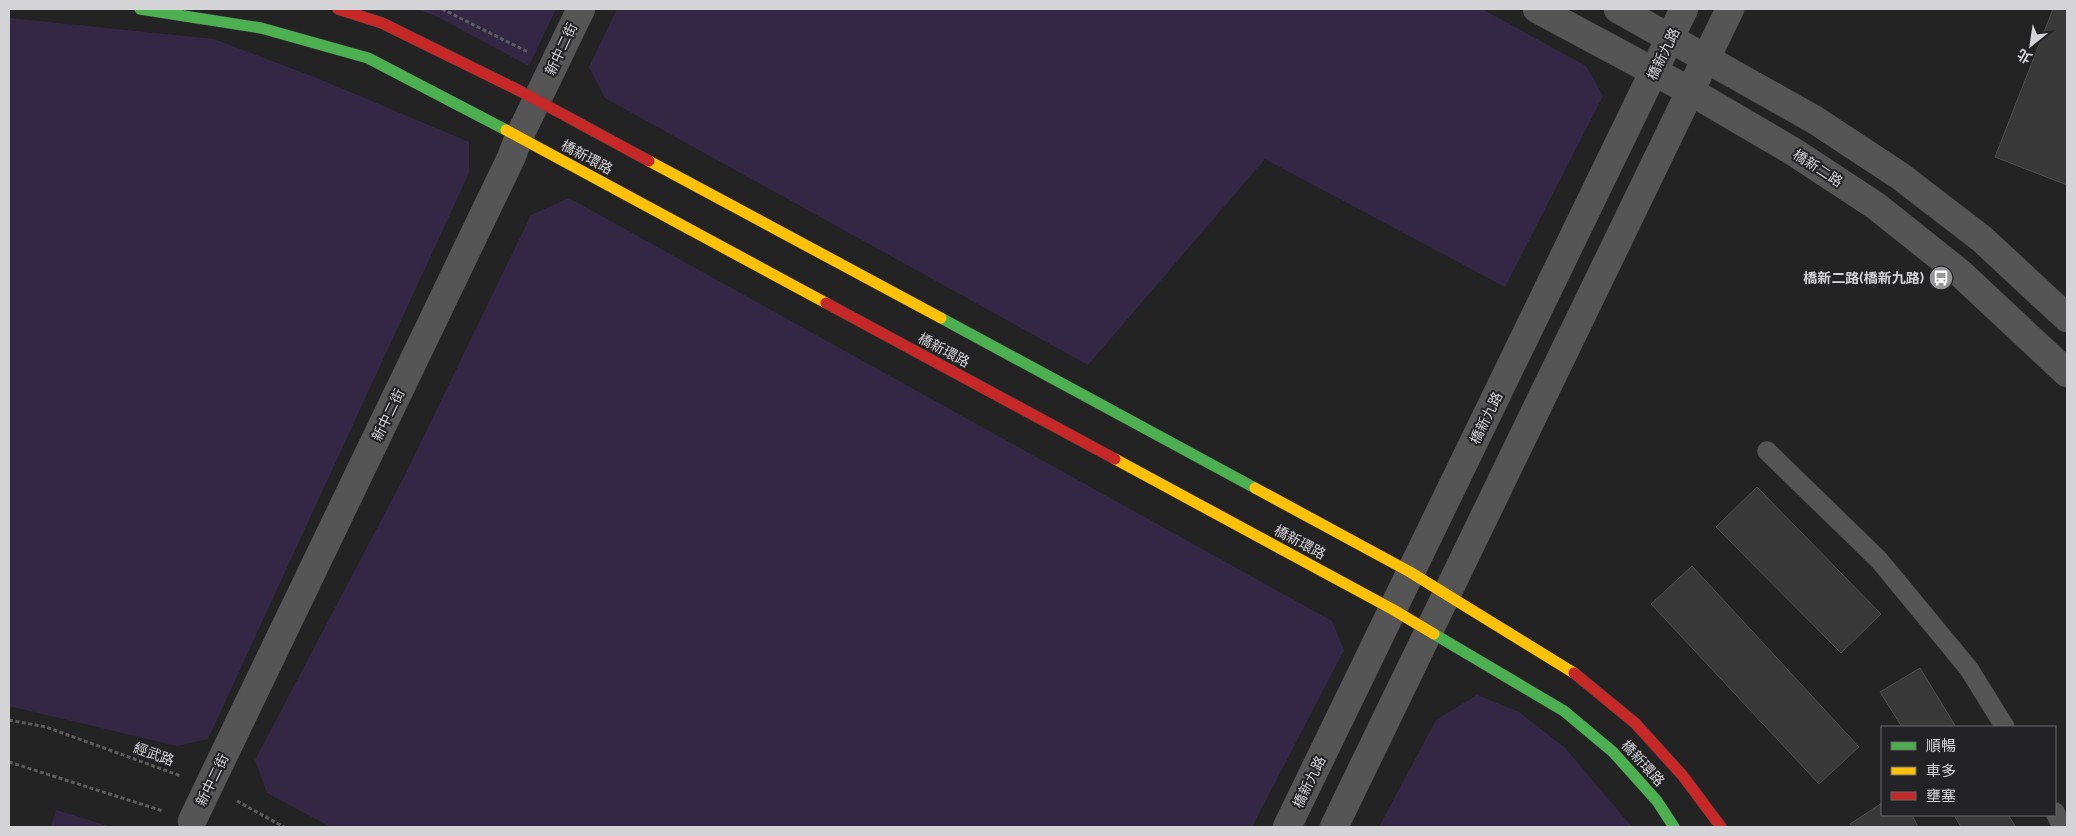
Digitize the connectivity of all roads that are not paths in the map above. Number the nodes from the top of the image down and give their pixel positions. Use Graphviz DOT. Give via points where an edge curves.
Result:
graph roads {
  1 [pos="140,9"];
  2 [pos="338,9"];
  3 [pos="580,9"];
  4 [pos="1537,9"];
  5 [pos="1618,9"];
  6 [pos="1684,9"];
  7 [pos="1730,9"];
  8 [pos="1670,38"];
  9 [pos="1706,58"];
  10 [pos="1653,73"];
  11 [pos="1690,91"];
  12 [pos="537,100"];
  13 [pos="519,137"];
  14 [pos="2067,318"];
  15 [pos="2067,373"];
  16 [pos="1766,451"];
  17 [pos="1410,572"];
  18 [pos="1447,594"];
  19 [pos="1392,609"];
  20 [pos="1429,631"];
  21 [pos="2004,726"];
  22 [pos="2056,814"];
  23 [pos="192,820"];
  24 [pos="1287,827"];
  25 [pos="1334,827"];
  26 [pos="1674,827"];
  27 [pos="1721,827"];
  28 [pos="2062,827"];
  1 -- 13 [label="street, 橋新環路" via="261,28 368,58"];
  2 -- 12 [label="street, 橋新環路" via="382,23"];
  3 -- 12 [label="street, 新中二街"];
  4 -- 10 [label="street, 橋新二路"];
  5 -- 8 [label="street"];
  6 -- 8 [label="street, 橋新九路"];
  7 -- 9 [label="street"];
  8 -- 9 [label="street"];
  8 -- 10 [label="street, 橋新九路"];
  9 -- 11 [label="street"];
  9 -- 14 [label="street" via="1815,120 1900,176 1982,239"];
  10 -- 11 [label="street, 橋新二路"];
  10 -- 17 [label="street, 橋新九路"];
  11 -- 15 [label="street, 橋新二路" via="1794,152 1876,206 1960,273"];
  11 -- 18 [label="street"];
  12 -- 13 [label="street, 新中二街"];
  12 -- 17 [label="street, 橋新環路"];
  13 -- 19 [label="street, 橋新環路"];
  13 -- 23 [label="street, 新中二街"];
  16 -- 21 [label="lane" via="1879,560 1969,669"];
  17 -- 18 [label="street, 橋新環路"];
  17 -- 19 [label="street, 橋新九路"];
  18 -- 20 [label="street"];
  18 -- 27 [label="street, 橋新環路" via="1579,676 1635,723"];
  19 -- 20 [label="street, 橋新環路"];
  19 -- 24 [label="street, 橋新九路"];
  20 -- 25 [label="street"];
  20 -- 26 [label="street, 橋新環路" via="1564,711 1613,752 1657,801"];
  22 -- 28 [label="lane"];
}
